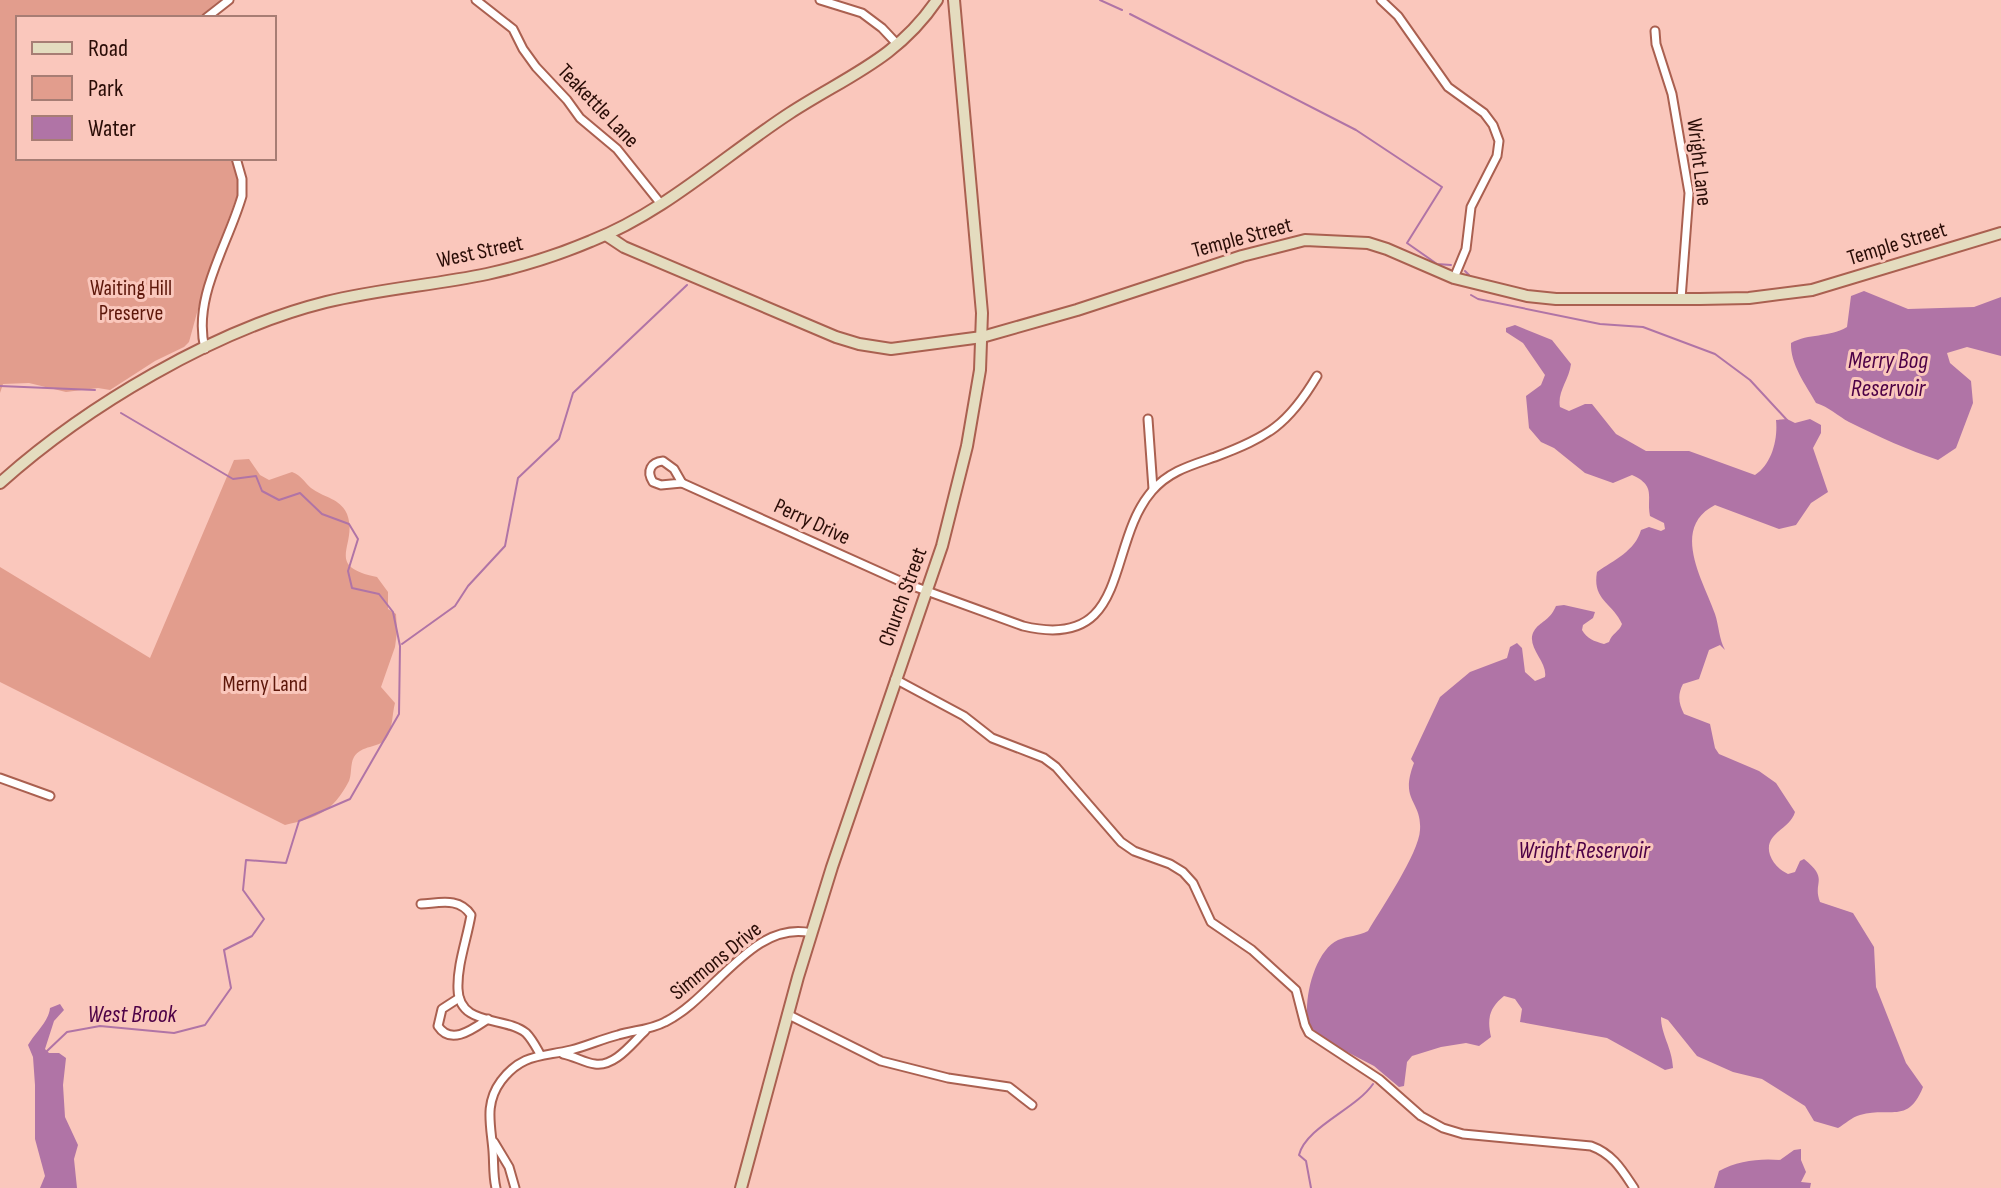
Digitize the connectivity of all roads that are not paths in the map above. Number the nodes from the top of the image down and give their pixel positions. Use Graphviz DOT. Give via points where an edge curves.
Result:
graph roads {
  1 [pos="229,0"];
  2 [pos="476,0"];
  3 [pos="820,0"];
  4 [pos="937,0"];
  5 [pos="1381,0"];
  6 [pos="955,4"];
  7 [pos="209,16"];
  8 [pos="926,16"];
  9 [pos="1655,31"];
  10 [pos="898,45"];
  11 [pos="237,160"];
  12 [pos="661,204"];
  13 [pos="2001,233"];
  14 [pos="606,235"];
  15 [pos="1454,278"];
  16 [pos="1681,299"];
  17 [pos="982,337"];
  18 [pos="205,349"];
  19 [pos="1317,376"];
  20 [pos="1148,419"];
  21 [pos="0,483"];
  22 [pos="682,483"];
  23 [pos="1153,490"];
  24 [pos="927,592"];
  25 [pos="895,679"];
  26 [pos="0,778"];
  27 [pos="50,796"];
  28 [pos="421,904"];
  29 [pos="811,933"];
  30 [pos="459,998"];
  31 [pos="787,1014"];
  32 [pos="488,1019"];
  33 [pos="646,1029"];
  34 [pos="559,1053"];
  35 [pos="540,1054"];
  36 [pos="1032,1105"];
  37 [pos="492,1136"];
  38 [pos="496,1188"];
  39 [pos="515,1188"];
  40 [pos="741,1188"];
  41 [pos="1634,1188"];
  1 -- 7 [label="street"];
  2 -- 12 [label="street, Teakettle Lane" via="504,19 536,67 580,118 617,149"];
  3 -- 10 [label="street" via="862,13"];
  4 -- 8 [label="main road, West Street"];
  5 -- 15 [label="street" via="1448,87 1484,113 1499,141 1497,156 1471,207 1466,249"];
  6 -- 8 [label="main road"];
  6 -- 17 [label="main road, Church Street"];
  8 -- 10 [label="main road, West Street"];
  9 -- 16 [label="street, Wright Lane" via="1689,193"];
  10 -- 12 [label="main road, West Street"];
  11 -- 18 [label="street" via="242,196 203,307 200,331"];
  12 -- 14 [label="main road, West Street"];
  13 -- 16 [label="main road, Temple Street" via="1799,293"];
  14 -- 17 [label="main road, Temple Street" via="859,344 901,349"];
  14 -- 18 [label="main road, West Street" via="489,274 300,310"];
  15 -- 16 [label="main road, Temple Street" via="1556,299"];
  15 -- 17 [label="main road, Temple Street" via="1368,243 1305,240"];
  17 -- 24 [label="main road, Church Street" via="967,446"];
  18 -- 21 [label="main road, West Street" via="105,404"];
  19 -- 23 [label="street" via="1279,427 1178,470"];
  20 -- 23 [label="street"];
  22 -- 22 [label="street, Perry Drive" via="654,483 651,466 669,464"];
  22 -- 24 [label="street, Perry Drive"];
  23 -- 24 [label="street, Perry Drive" via="1134,523 1109,597 1076,626 1038,630"];
  24 -- 25 [label="main road, Church Street"];
  25 -- 29 [label="main road, Church Street"];
  25 -- 41 [label="street" via="964,716 992,738 1044,758 1121,842 1183,872 1211,922 1252,950 1299,994 1309,1033 1379,1079 1421,1116 1463,1134 1596,1147 1617,1162"];
  26 -- 27 [label="street"];
  28 -- 30 [label="street" via="457,902 471,915"];
  29 -- 31 [label="main road, Church Street"];
  29 -- 33 [label="street, Simmons Drive" via="789,931 770,937 678,1015"];
  30 -- 32 [label="street" via="469,1013"];
  30 -- 32 [label="street" via="442,1009 442,1033 460,1035"];
  31 -- 36 [label="street" via="881,1061 1009,1087"];
  31 -- 40 [label="main road, Church Street"];
  32 -- 35 [label="street" via="518,1028"];
  33 -- 34 [label="street, Simmons Drive"];
  33 -- 34 [label="street, Simmons Drive" via="605,1064"];
  34 -- 35 [label="street, Simmons Drive"];
  35 -- 37 [label="street" via="519,1064 500,1083 489,1112"];
  37 -- 38 [label="street"];
  37 -- 39 [label="street"];
}
